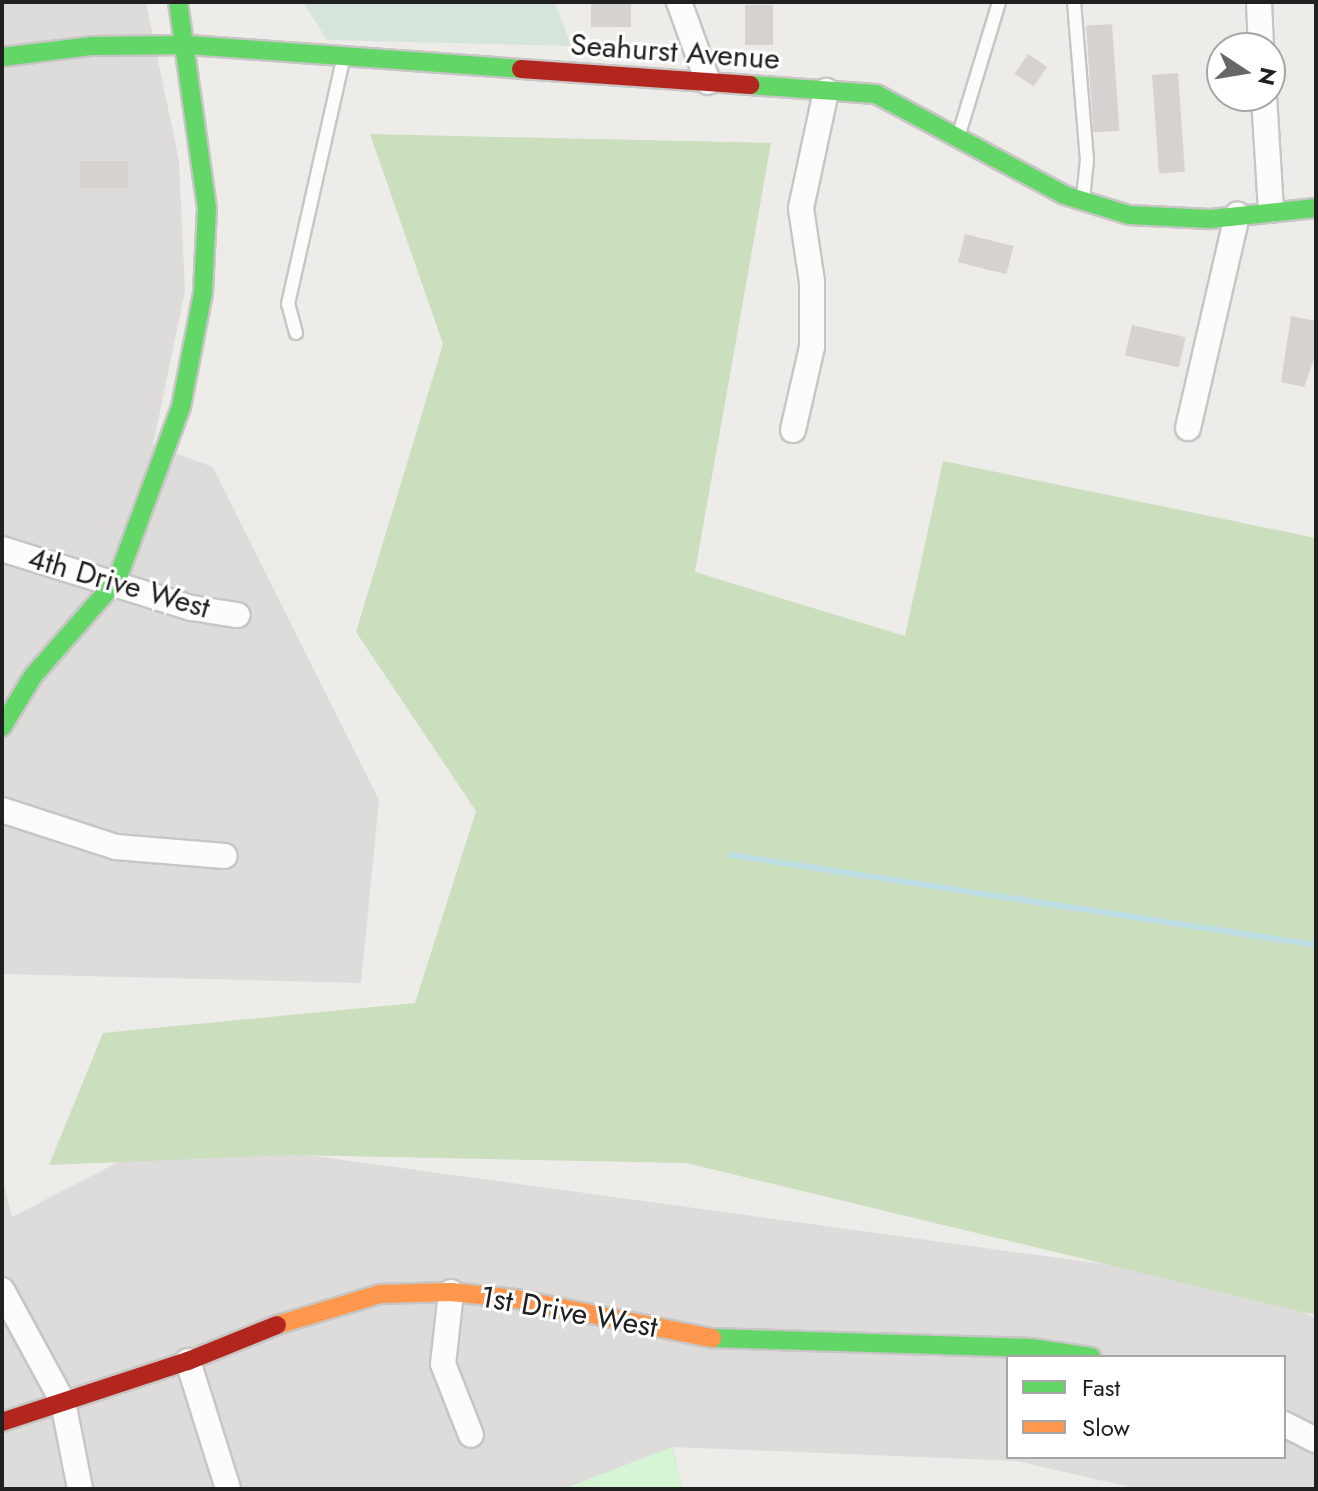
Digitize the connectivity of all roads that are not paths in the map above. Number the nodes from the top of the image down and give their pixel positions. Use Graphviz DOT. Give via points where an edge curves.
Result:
graph roads {
  1 [pos="178,2"];
  2 [pos="679,2"];
  3 [pos="999,2"];
  4 [pos="1074,2"];
  5 [pos="1259,2"];
  6 [pos="1260,32"];
  7 [pos="188,45"];
  8 [pos="4,51"];
  9 [pos="344,56"];
  10 [pos="708,82"];
  11 [pos="826,91"];
  12 [pos="1265,112"];
  13 [pos="958,137"];
  14 [pos="1083,201"];
  15 [pos="1316,208"];
  16 [pos="1271,210"];
  17 [pos="1237,215"];
  18 [pos="296,333"];
  19 [pos="1188,428"];
  20 [pos="793,430"];
  21 [pos="2,549"];
  22 [pos="117,580"];
  23 [pos="237,615"];
  24 [pos="2,727"];
  25 [pos="2,810"];
  26 [pos="225,856"];
  27 [pos="2,1290"];
  28 [pos="451,1292"];
  29 [pos="1078,1355"];
  30 [pos="188,1361"];
  31 [pos="63,1402"];
  32 [pos="2,1422"];
  33 [pos="1286,1425"];
  34 [pos="471,1435"];
  35 [pos="1316,1440"];
  36 [pos="80,1489"];
  37 [pos="228,1489"];
  1 -- 7 [label="street"];
  2 -- 10 [label="street"];
  3 -- 13 [label="lane"];
  4 -- 14 [label="lane" via="1087,160"];
  5 -- 6 [label="street"];
  7 -- 8 [label="street, Seahurst Avenue"];
  7 -- 9 [label="street, Seahurst Avenue"];
  7 -- 22 [label="street" via="207,208 203,293 181,407"];
  9 -- 10 [label="street, Seahurst Avenue"];
  9 -- 18 [label="lane" via="288,304"];
  10 -- 11 [label="street, Seahurst Avenue"];
  11 -- 13 [label="street, Seahurst Avenue" via="876,94"];
  11 -- 20 [label="street" via="801,208 812,282 812,347"];
  12 -- 16 [label="street"];
  13 -- 14 [label="street, Seahurst Avenue"];
  14 -- 17 [label="street, Seahurst Avenue" via="1129,215"];
  15 -- 16 [label="street, Seahurst Avenue"];
  16 -- 17 [label="street, Seahurst Avenue"];
  17 -- 19 [label="street"];
  21 -- 22 [label="street, 4th Drive West"];
  22 -- 23 [label="street, 4th Drive West" via="192,608"];
  22 -- 24 [label="street" via="33,676"];
  25 -- 26 [label="street" via="116,847"];
  27 -- 31 [label="street"];
  28 -- 29 [label="street, 1st Drive West" via="516,1299 719,1339 1031,1348"];
  28 -- 30 [label="street, 1st Drive West" via="380,1294 304,1314"];
  28 -- 34 [label="street" via="443,1364"];
  30 -- 31 [label="street, 1st Drive West"];
  30 -- 37 [label="street"];
  31 -- 32 [label="street, 1st Drive West"];
  31 -- 36 [label="street"];
  33 -- 35 [label="street"];
}
